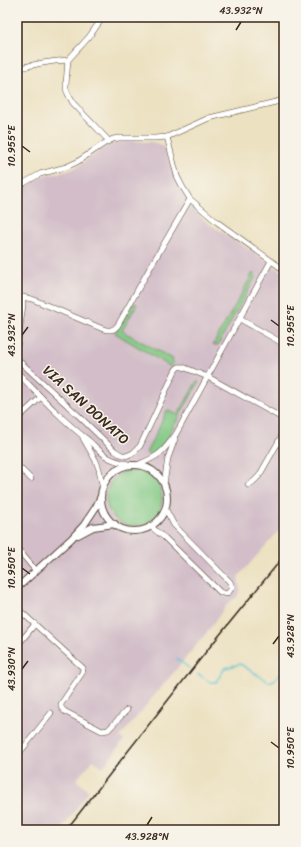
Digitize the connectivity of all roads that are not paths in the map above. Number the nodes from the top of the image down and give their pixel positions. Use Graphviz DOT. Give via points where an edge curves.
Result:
graph roads {
  1 [pos="103,17"];
  2 [pos="68,60"];
  3 [pos="17,68"];
  4 [pos="284,100"];
  5 [pos="167,137"];
  6 [pos="108,141"];
  7 [pos="17,187"];
  8 [pos="190,199"];
  9 [pos="271,261"];
  10 [pos="284,270"];
  11 [pos="20,295"];
  12 [pos="240,319"];
  13 [pos="284,344"];
  14 [pos="17,348"];
  15 [pos="17,359"];
  16 [pos="17,372"];
  17 [pos="208,377"];
  18 [pos="41,397"];
  19 [pos="284,418"];
  20 [pos="17,419"];
  21 [pos="284,432"];
  22 [pos="176,434"];
  23 [pos="83,437"];
  24 [pos="17,465"];
  25 [pos="135,465"];
  26 [pos="31,479"];
  27 [pos="164,484"];
  28 [pos="248,485"];
  29 [pos="103,492"];
  30 [pos="165,508"];
  31 [pos="115,524"];
  32 [pos="150,526"];
  33 [pos="71,539"];
  34 [pos="17,548"];
  35 [pos="36,571"];
  36 [pos="17,588"];
  37 [pos="17,608"];
  38 [pos="34,624"];
  39 [pos="17,646"];
  40 [pos="127,710"];
  41 [pos="51,713"];
  42 [pos="17,756"];
  1 -- 2 [label="street"];
  2 -- 3 [label="street"];
  2 -- 6 [label="street" via="68,94"];
  4 -- 5 [label="street" via="209,118"];
  5 -- 6 [label="street" via="119,138"];
  5 -- 8 [label="street" via="179,182"];
  6 -- 7 [label="street" via="77,162 40,174"];
  8 -- 9 [label="street"];
  8 -- 11 [label="street" via="114,329 103,329"];
  9 -- 10 [label="street"];
  9 -- 12 [label="street"];
  11 -- 14 [label="street" via="23,305"];
  12 -- 13 [label="street"];
  12 -- 17 [label="street"];
  15 -- 17 [label="street, VIA SAN DONATO" via="115,451 126,456 140,446 177,367"];
  16 -- 18 [label="street"];
  17 -- 19 [label="street"];
  17 -- 22 [label="street"];
  18 -- 20 [label="street"];
  18 -- 23 [label="street"];
  21 -- 28 [label="street" via="261,473"];
  22 -- 25 [label="street" via="160,453"];
  22 -- 27 [label="street" via="168,458"];
  23 -- 25 [label="street" via="111,459"];
  23 -- 29 [label="street" via="98,465"];
  24 -- 26 [label="street"];
  25 -- 27 [label="street" via="153,471"];
  25 -- 29 [label="street" via="123,467 113,473 107,480"];
  27 -- 30 [label="street" via="167,497"];
  29 -- 31 [label="street" via="105,512"];
  29 -- 33 [label="street" via="84,525"];
  30 -- 32 [label="street" via="160,518"];
  30 -- 32 [label="street" via="174,525 230,582 231,591 226,594 220,592 166,538"];
  31 -- 32 [label="street" via="131,530"];
  31 -- 33 [label="street" via="93,527"];
  33 -- 35 [label="street"];
  34 -- 35 [label="street"];
  35 -- 36 [label="street"];
  37 -- 38 [label="street"];
  38 -- 39 [label="street"];
  38 -- 40 [label="street" via="84,669 61,704 64,711 102,731 108,730"];
  41 -- 42 [label="street"];
}
